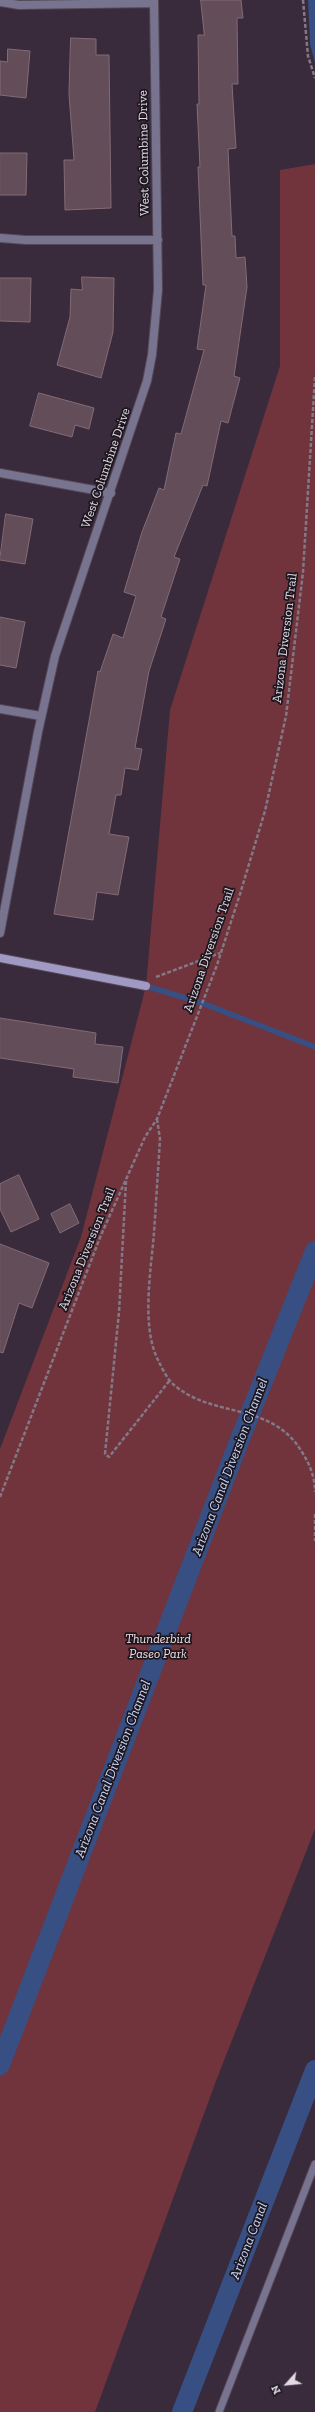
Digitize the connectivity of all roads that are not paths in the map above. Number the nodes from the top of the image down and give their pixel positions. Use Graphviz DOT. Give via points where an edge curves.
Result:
graph roads {
  1 [pos="154,1"];
  2 [pos="0,2"];
  3 [pos="0,238"];
  4 [pos="158,240"];
  5 [pos="0,473"];
  6 [pos="111,493"];
  7 [pos="0,709"];
  8 [pos="41,716"];
  9 [pos="0,933"];
  10 [pos="0,958"];
  11 [pos="146,986"];
  12 [pos="315,2164"];
  13 [pos="219,2412"];
  1 -- 2 [label="street" via="19,4"];
  1 -- 4 [label="street, West Columbine Drive"];
  3 -- 4 [label="street"];
  4 -- 6 [label="street, West Columbine Drive" via="158,290 152,355 147,381"];
  5 -- 6 [label="street"];
  6 -- 8 [label="street, West Columbine Drive" via="55,656"];
  7 -- 8 [label="street"];
  8 -- 9 [label="street, West Columbine Drive"];
  10 -- 11 [label="street"];
  12 -- 13 [label="lane"];
}
